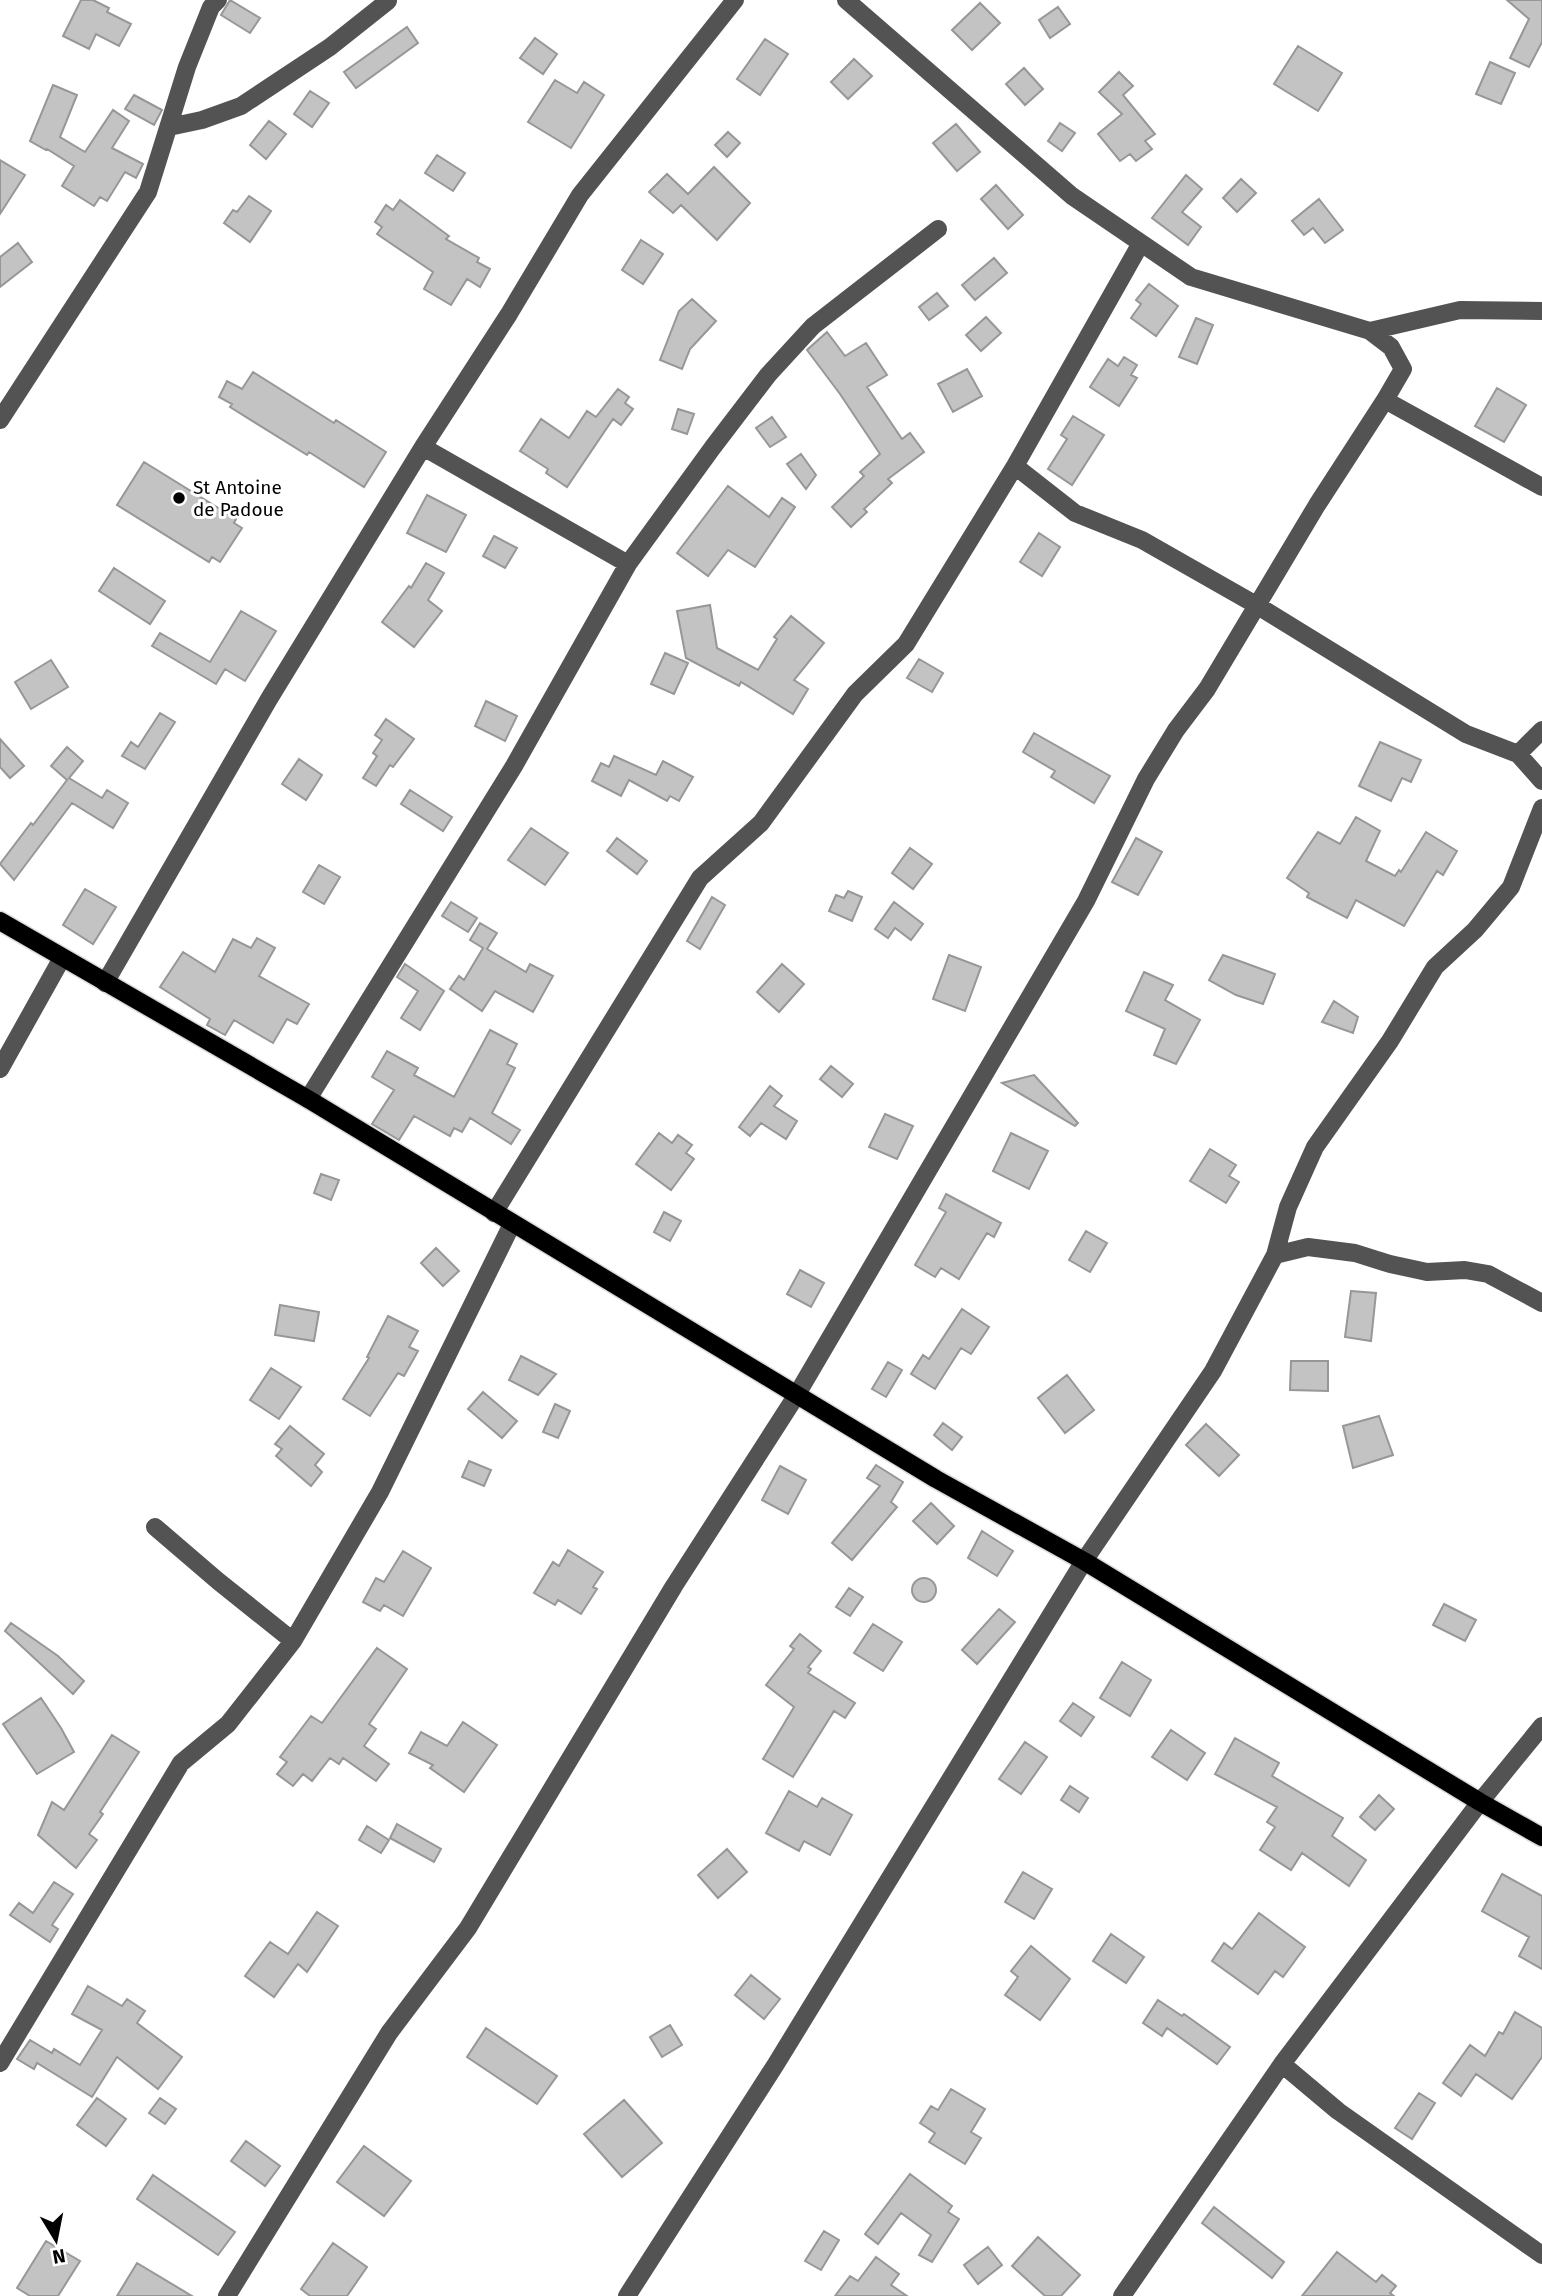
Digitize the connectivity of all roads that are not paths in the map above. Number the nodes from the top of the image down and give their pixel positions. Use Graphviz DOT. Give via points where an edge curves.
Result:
graph roads {
  1 [pos="218,0"];
  2 [pos="735,0"];
  3 [pos="846,0"];
  4 [pos="388,1"];
  5 [pos="169,127"];
  6 [pos="938,229"];
  7 [pos="1141,243"];
  8 [pos="1542,311"];
  9 [pos="1370,331"];
  10 [pos="1385,400"];
  11 [pos="0,420"];
  12 [pos="423,447"];
  13 [pos="1015,466"];
  14 [pos="1542,487"];
  15 [pos="628,564"];
  16 [pos="1258,606"];
  17 [pos="1542,730"];
  18 [pos="1518,754"];
  19 [pos="1542,781"];
  20 [pos="1542,808"];
  21 [pos="0,920"];
  22 [pos="62,958"];
  23 [pos="105,983"];
  24 [pos="0,1069"];
  25 [pos="307,1099"];
  26 [pos="494,1213"];
  27 [pos="512,1224"];
  28 [pos="1275,1255"];
  29 [pos="1542,1303"];
  30 [pos="796,1396"];
  31 [pos="155,1527"];
  32 [pos="1084,1561"];
  33 [pos="293,1641"];
  34 [pos="1542,1726"];
  35 [pos="1480,1802"];
  36 [pos="1542,1837"];
  37 [pos="0,2063"];
  38 [pos="1282,2064"];
  39 [pos="1542,2255"];
  40 [pos="227,2296"];
  41 [pos="627,2296"];
  42 [pos="1122,2296"];
  1 -- 5 [label="street" via="187,67"];
  2 -- 12 [label="street" via="580,195"];
  3 -- 7 [label="street" via="1072,196"];
  4 -- 5 [label="street" via="330,47 241,106"];
  5 -- 11 [label="street" via="148,192"];
  6 -- 15 [label="street" via="813,326 768,375"];
  7 -- 9 [label="street" via="1191,277"];
  7 -- 13 [label="street"];
  8 -- 9 [label="street" via="1460,310"];
  9 -- 10 [label="street" via="1391,346 1403,369"];
  10 -- 14 [label="street"];
  10 -- 16 [label="street"];
  12 -- 15 [label="street"];
  12 -- 23 [label="street" via="269,699"];
  13 -- 16 [label="street" via="1075,513 1142,540"];
  13 -- 26 [label="street" via="906,644 855,694 761,823 700,878"];
  15 -- 25 [label="street" via="514,765"];
  16 -- 18 [label="street" via="1466,734"];
  16 -- 30 [label="street" via="1146,779 1086,901"];
  17 -- 18 [label="street"];
  18 -- 19 [label="street"];
  20 -- 28 [label="street" via="1511,887 1436,967 1315,1147 1288,1207"];
  21 -- 22 [label="main road"];
  22 -- 23 [label="main road"];
  22 -- 24 [label="street"];
  23 -- 25 [label="main road"];
  25 -- 26 [label="main road"];
  26 -- 27 [label="main road"];
  27 -- 30 [label="main road"];
  27 -- 33 [label="street" via="380,1492"];
  28 -- 29 [label="street" via="1308,1247 1355,1253 1427,1272 1488,1274"];
  28 -- 32 [label="street" via="1213,1371"];
  30 -- 32 [label="main road"];
  30 -- 40 [label="street" via="674,1586 468,1928 388,2033"];
  31 -- 33 [label="street"];
  32 -- 35 [label="main road"];
  32 -- 41 [label="street" via="776,2064"];
  33 -- 37 [label="street" via="228,1724 181,1763"];
  34 -- 35 [label="street"];
  35 -- 36 [label="main road"];
  35 -- 38 [label="street"];
  38 -- 39 [label="street" via="1338,2111"];
  38 -- 42 [label="street"];
}
